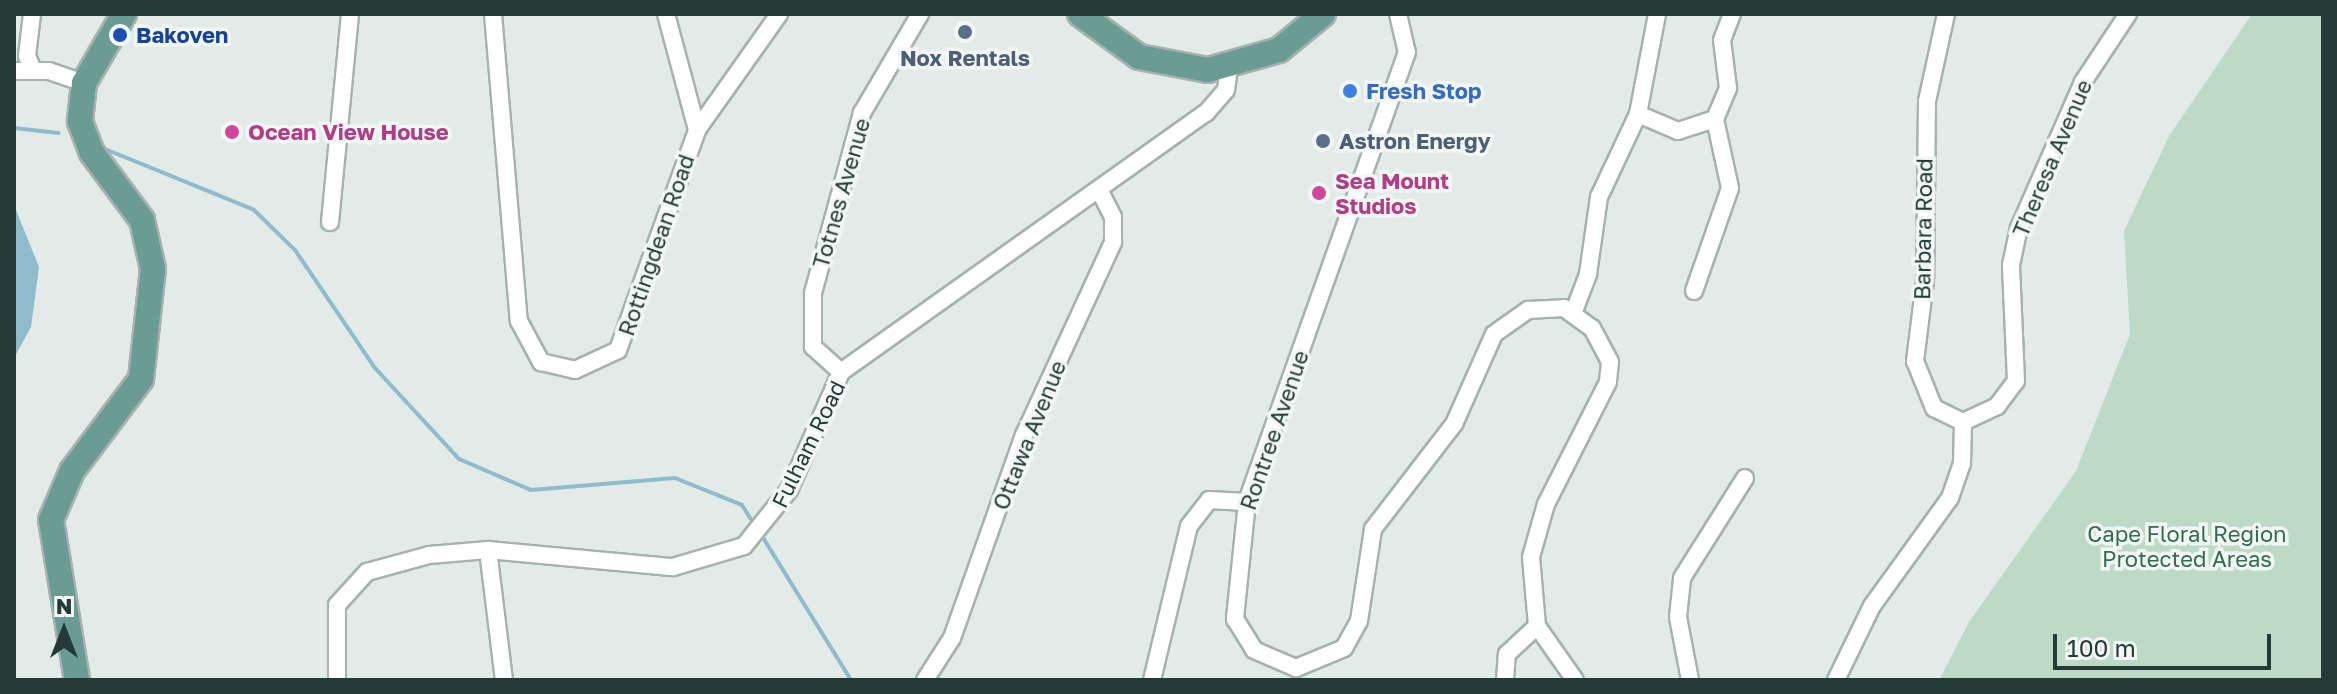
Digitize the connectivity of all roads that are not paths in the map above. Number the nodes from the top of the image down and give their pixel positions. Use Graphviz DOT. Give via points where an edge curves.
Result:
graph roads {
  1 [pos="32,14"];
  2 [pos="124,14"];
  3 [pos="350,14"];
  4 [pos="493,14"];
  5 [pos="666,14"];
  6 [pos="779,14"];
  7 [pos="920,14"];
  8 [pos="1080,14"];
  9 [pos="1323,14"];
  10 [pos="1398,14"];
  11 [pos="1657,14"];
  12 [pos="1732,14"];
  13 [pos="1946,14"];
  14 [pos="2128,14"];
  15 [pos="1229,68"];
  16 [pos="33,70"];
  17 [pos="14,71"];
  18 [pos="84,83"];
  19 [pos="1638,114"];
  20 [pos="1715,119"];
  21 [pos="697,130"];
  22 [pos="1099,189"];
  23 [pos="330,222"];
  24 [pos="1694,291"];
  25 [pos="1574,311"];
  26 [pos="841,372"];
  27 [pos="1963,422"];
  28 [pos="1745,478"];
  29 [pos="1247,502"];
  30 [pos="488,550"];
  31 [pos="1537,626"];
  32 [pos="1297,674"];
  33 [pos="77,680"];
  34 [pos="337,680"];
  35 [pos="504,680"];
  36 [pos="925,680"];
  37 [pos="1152,680"];
  38 [pos="1505,680"];
  39 [pos="1575,680"];
  40 [pos="1690,680"];
  41 [pos="1836,680"];
  1 -- 16 [label="street" via="27,56"];
  2 -- 18 [label="main road"];
  3 -- 23 [label="street"];
  4 -- 21 [label="street, Rottingdean Road" via="517,307 526,343 541,362 584,369 618,350"];
  5 -- 21 [label="street"];
  6 -- 21 [label="street, Rottingdean Road"];
  7 -- 26 [label="street, Totnes Avenue" via="862,113 813,293 813,347"];
  8 -- 15 [label="main road" via="1139,57 1184,69"];
  9 -- 15 [label="main road" via="1279,50"];
  10 -- 29 [label="street, Rontree Avenue" via="1407,52"];
  11 -- 19 [label="street"];
  12 -- 20 [label="street" via="1722,40 1728,88"];
  13 -- 27 [label="street, Barbara Road" via="1927,101 1925,281 1915,361 1934,408"];
  14 -- 27 [label="street, Theresa Avenue" via="2083,82 2019,228 2011,265 2016,381 1997,406"];
  15 -- 22 [label="street, Fulham Road" via="1226,90 1214,106"];
  16 -- 17 [label="street"];
  16 -- 18 [label="street"];
  18 -- 33 [label="main road" via="82,134 142,220 153,269 141,379 72,471 51,520"];
  19 -- 20 [label="street" via="1678,131"];
  19 -- 25 [label="street" via="1599,197 1588,274"];
  20 -- 24 [label="street" via="1730,188"];
  22 -- 26 [label="street, Fulham Road"];
  22 -- 36 [label="street, Ottawa Avenue" via="1113,217 1113,242 1024,435 952,638"];
  25 -- 31 [label="street" via="1600,339 1610,373 1539,524 1530,572"];
  25 -- 32 [label="street, Rontree Avenue" via="1528,310 1494,334 1454,424 1373,529 1354,635 1334,655"];
  26 -- 30 [label="street, Fulham Road" via="782,503 731,554 673,567"];
  27 -- 41 [label="street" via="1962,464 1950,498 1872,606"];
  28 -- 40 [label="street" via="1682,578 1678,617"];
  29 -- 32 [label="street, Rontree Avenue" via="1235,619 1254,650"];
  29 -- 37 [label="street" via="1209,500 1189,526"];
  30 -- 34 [label="street, Fulham Road" via="420,557 356,578 337,605"];
  30 -- 35 [label="street"];
  31 -- 38 [label="street" via="1507,654"];
  31 -- 39 [label="street"];
}
